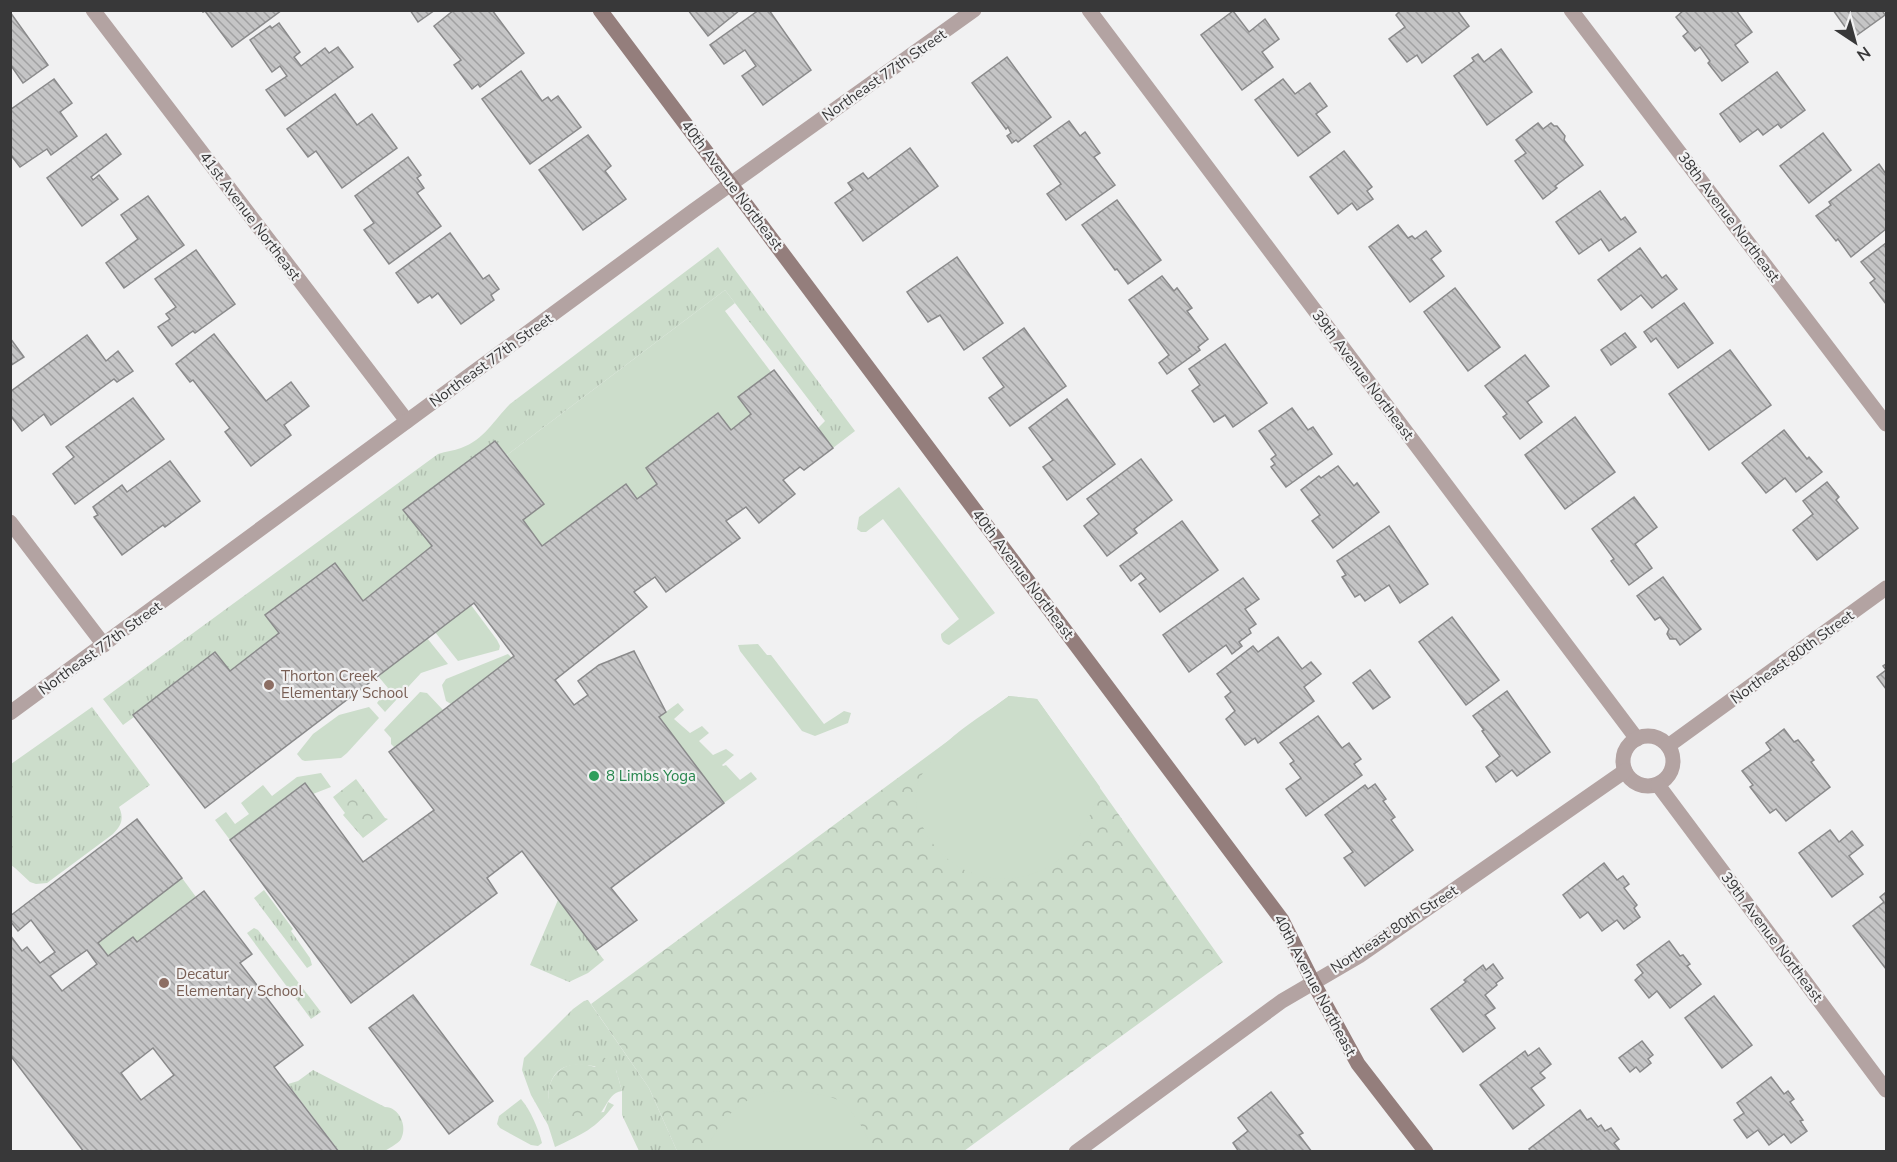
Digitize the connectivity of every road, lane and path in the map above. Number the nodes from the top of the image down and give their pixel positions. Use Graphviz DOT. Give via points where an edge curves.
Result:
graph roads {
  1 [pos="93,10"];
  2 [pos="600,10"];
  3 [pos="974,10"];
  4 [pos="1089,10"];
  5 [pos="1571,10"];
  6 [pos="731,184"];
  7 [pos="407,422"];
  8 [pos="1887,424"];
  9 [pos="10,522"];
  10 [pos="1887,588"];
  11 [pos="104,645"];
  12 [pos="10,713"];
  13 [pos="1636,739"];
  14 [pos="1668,746"];
  15 [pos="1625,771"];
  16 [pos="1658,785"];
  17 [pos="1313,982"];
  18 [pos="1887,1090"];
  19 [pos="1076,1152"];
  20 [pos="1426,1152"];
  1 -- 7 [label="street, 41st Avenue Northeast"];
  2 -- 6 [label="street, 40th Avenue Northeast"];
  3 -- 6 [label="street, Northeast 77th Street"];
  4 -- 13 [label="street, 39th Avenue Northeast"];
  5 -- 8 [label="street, 38th Avenue Northeast"];
  6 -- 7 [label="street, Northeast 77th Street"];
  6 -- 17 [label="street, 40th Avenue Northeast" via="1282,920"];
  7 -- 11 [label="street, Northeast 77th Street"];
  9 -- 11 [label="street"];
  10 -- 14 [label="street, Northeast 80th Street"];
  11 -- 12 [label="street, Northeast 77th Street"];
  13 -- 14 [label="street" via="1651,736"];
  13 -- 15 [label="street" via="1625,751"];
  14 -- 16 [label="street" via="1673,756 1671,772"];
  15 -- 16 [label="street" via="1633,782"];
  15 -- 17 [label="street, Northeast 80th Street" via="1359,956"];
  16 -- 18 [label="street, 39th Avenue Northeast"];
  17 -- 19 [label="street, Northeast 80th Street"];
  17 -- 20 [label="street, 40th Avenue Northeast" via="1358,1064"];
}
